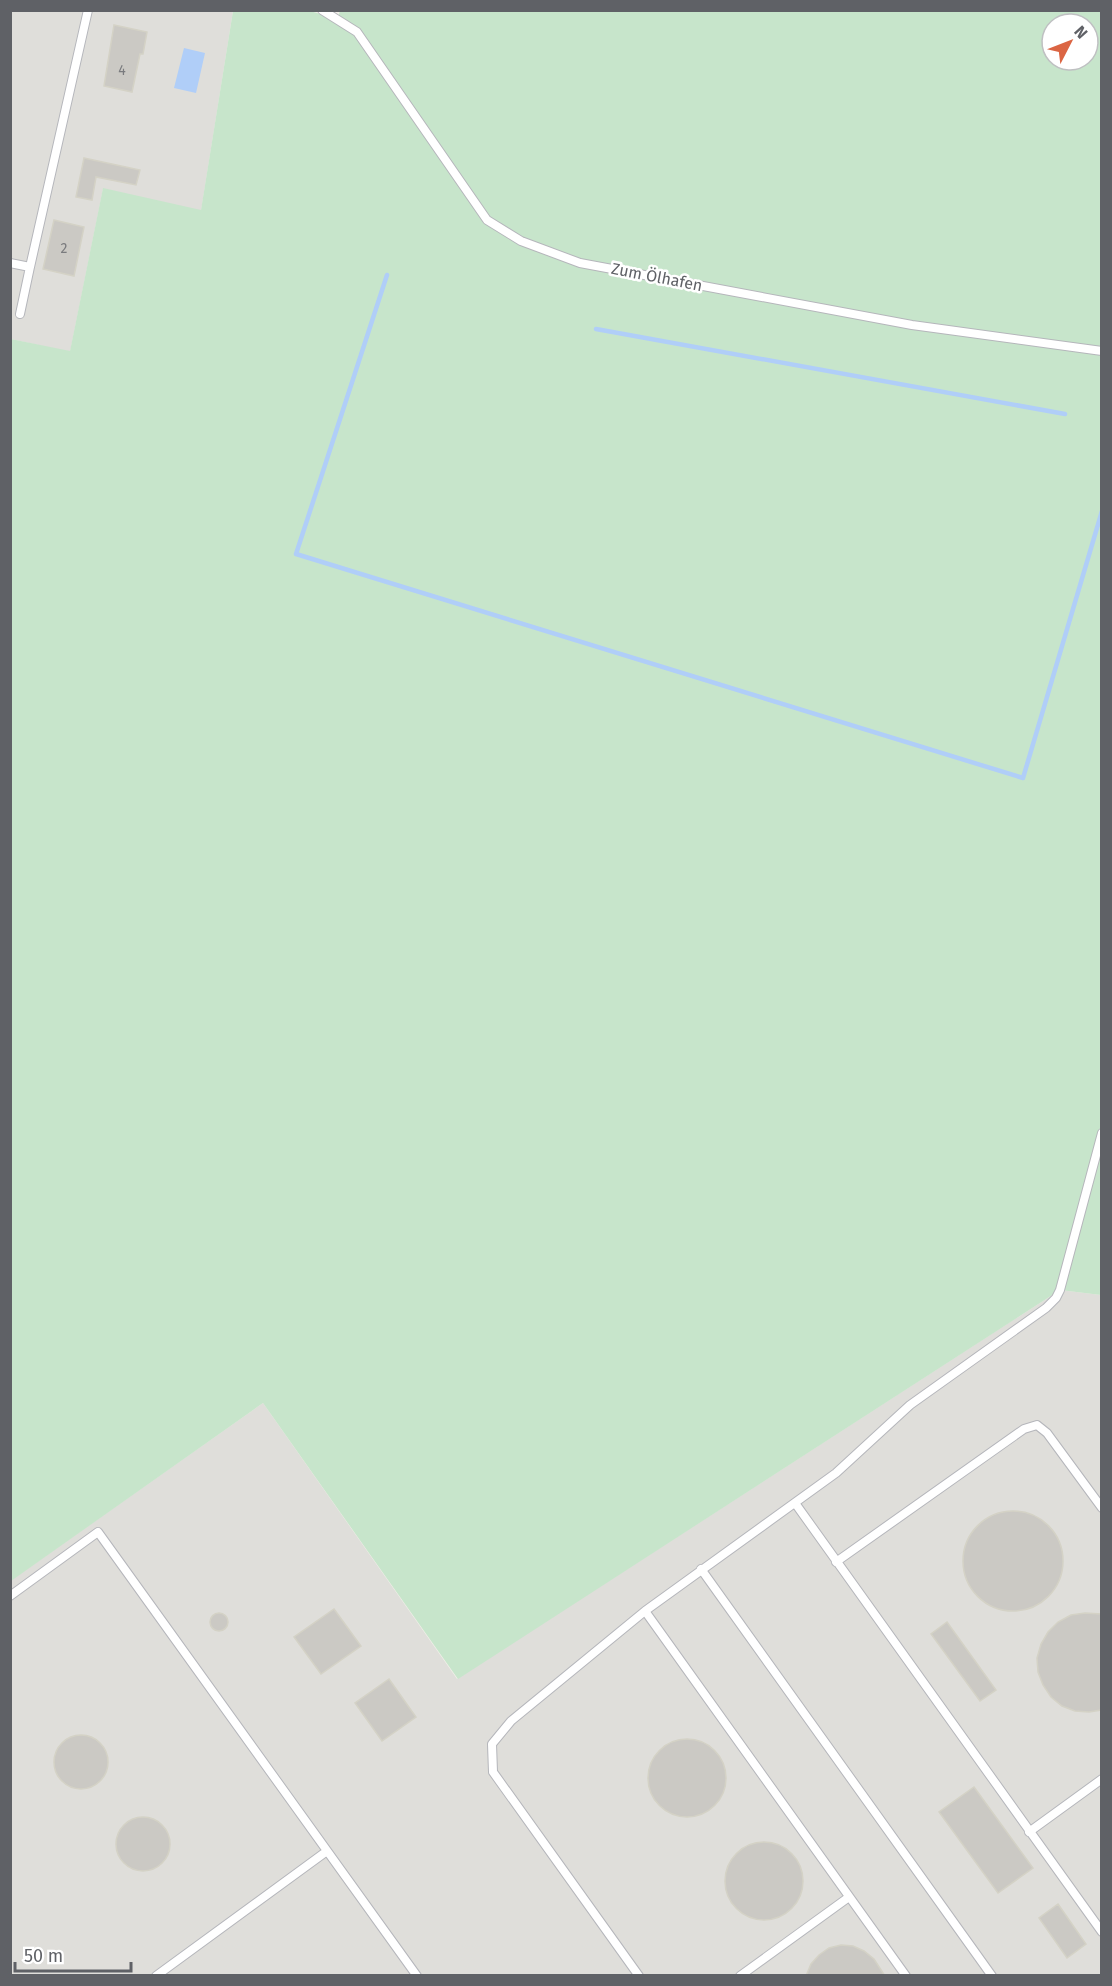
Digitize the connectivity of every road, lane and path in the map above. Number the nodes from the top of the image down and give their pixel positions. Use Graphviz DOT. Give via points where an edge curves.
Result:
graph roads {
  1 [pos="88,10"];
  2 [pos="322,10"];
  3 [pos="339,15"];
  4 [pos="10,263"];
  5 [pos="30,267"];
  6 [pos="20,314"];
  7 [pos="1101,351"];
  8 [pos="1101,1133"];
  9 [pos="795,1503"];
  10 [pos="1101,1508"];
  11 [pos="836,1562"];
  12 [pos="700,1569"];
  13 [pos="10,1596"];
  14 [pos="645,1611"];
  15 [pos="1101,1779"];
  16 [pos="1029,1832"];
  17 [pos="327,1851"];
  18 [pos="849,1897"];
  19 [pos="1101,1932"];
  20 [pos="156,1976"];
  21 [pos="417,1976"];
  22 [pos="639,1976"];
  23 [pos="740,1976"];
  24 [pos="906,1976"];
  25 [pos="992,1976"];
  1 -- 5 [label="lane"];
  2 -- 3 [label="lane, Zum Ölhafen"];
  3 -- 7 [label="lane, Zum Ölhafen" via="357,32 488,220 520,241 580,263 912,325"];
  4 -- 5 [label="lane"];
  5 -- 6 [label="lane"];
  8 -- 9 [label="lane" via="1056,1298 910,1405 836,1473"];
  9 -- 11 [label="lane"];
  9 -- 12 [label="lane"];
  10 -- 11 [label="lane" via="1047,1433 1037,1425 1024,1429"];
  11 -- 16 [label="lane"];
  12 -- 14 [label="lane"];
  12 -- 25 [label="lane"];
  13 -- 17 [label="lane" via="98,1532"];
  14 -- 18 [label="lane"];
  14 -- 22 [label="lane" via="510,1721 492,1744 493,1772"];
  15 -- 16 [label="lane"];
  16 -- 19 [label="lane"];
  17 -- 20 [label="lane"];
  17 -- 21 [label="lane"];
  18 -- 23 [label="lane"];
  18 -- 24 [label="lane"];
}
